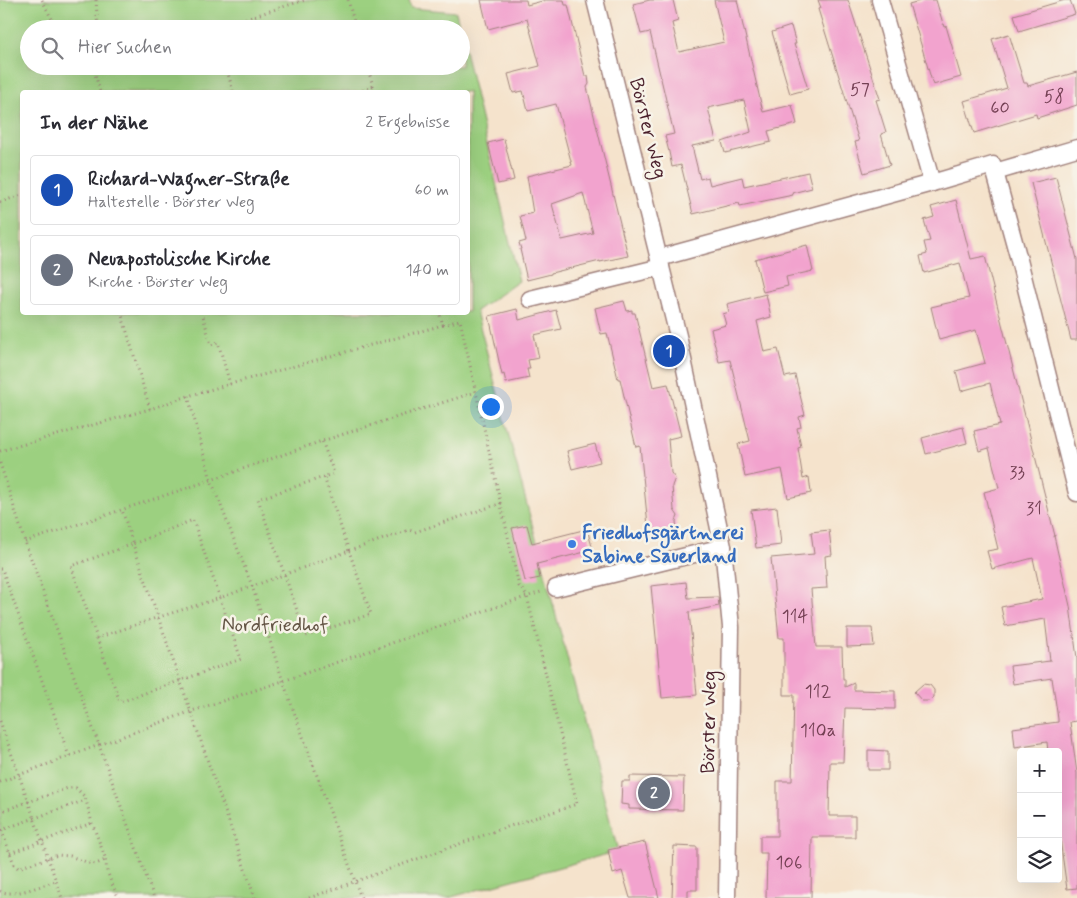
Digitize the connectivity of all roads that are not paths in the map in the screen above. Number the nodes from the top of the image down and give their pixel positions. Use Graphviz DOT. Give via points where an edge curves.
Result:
graph roads {
  1 [pos="595,0"];
  2 [pos="880,0"];
  3 [pos="1077,148"];
  4 [pos="995,172"];
  5 [pos="932,184"];
  6 [pos="660,262"];
  7 [pos="530,299"];
  8 [pos="1077,493"];
  9 [pos="723,547"];
  10 [pos="556,588"];
  11 [pos="727,898"];
  1 -- 6 [label="street, Börster Weg"];
  2 -- 5 [label="street"];
  3 -- 4 [label="street"];
  4 -- 5 [label="street" via="993,165"];
  4 -- 8 [label="street"];
  5 -- 6 [label="street"];
  6 -- 7 [label="street"];
  6 -- 9 [label="street, Börster Weg"];
  9 -- 10 [label="street"];
  9 -- 11 [label="street, Börster Weg" via="731,627"];
}
